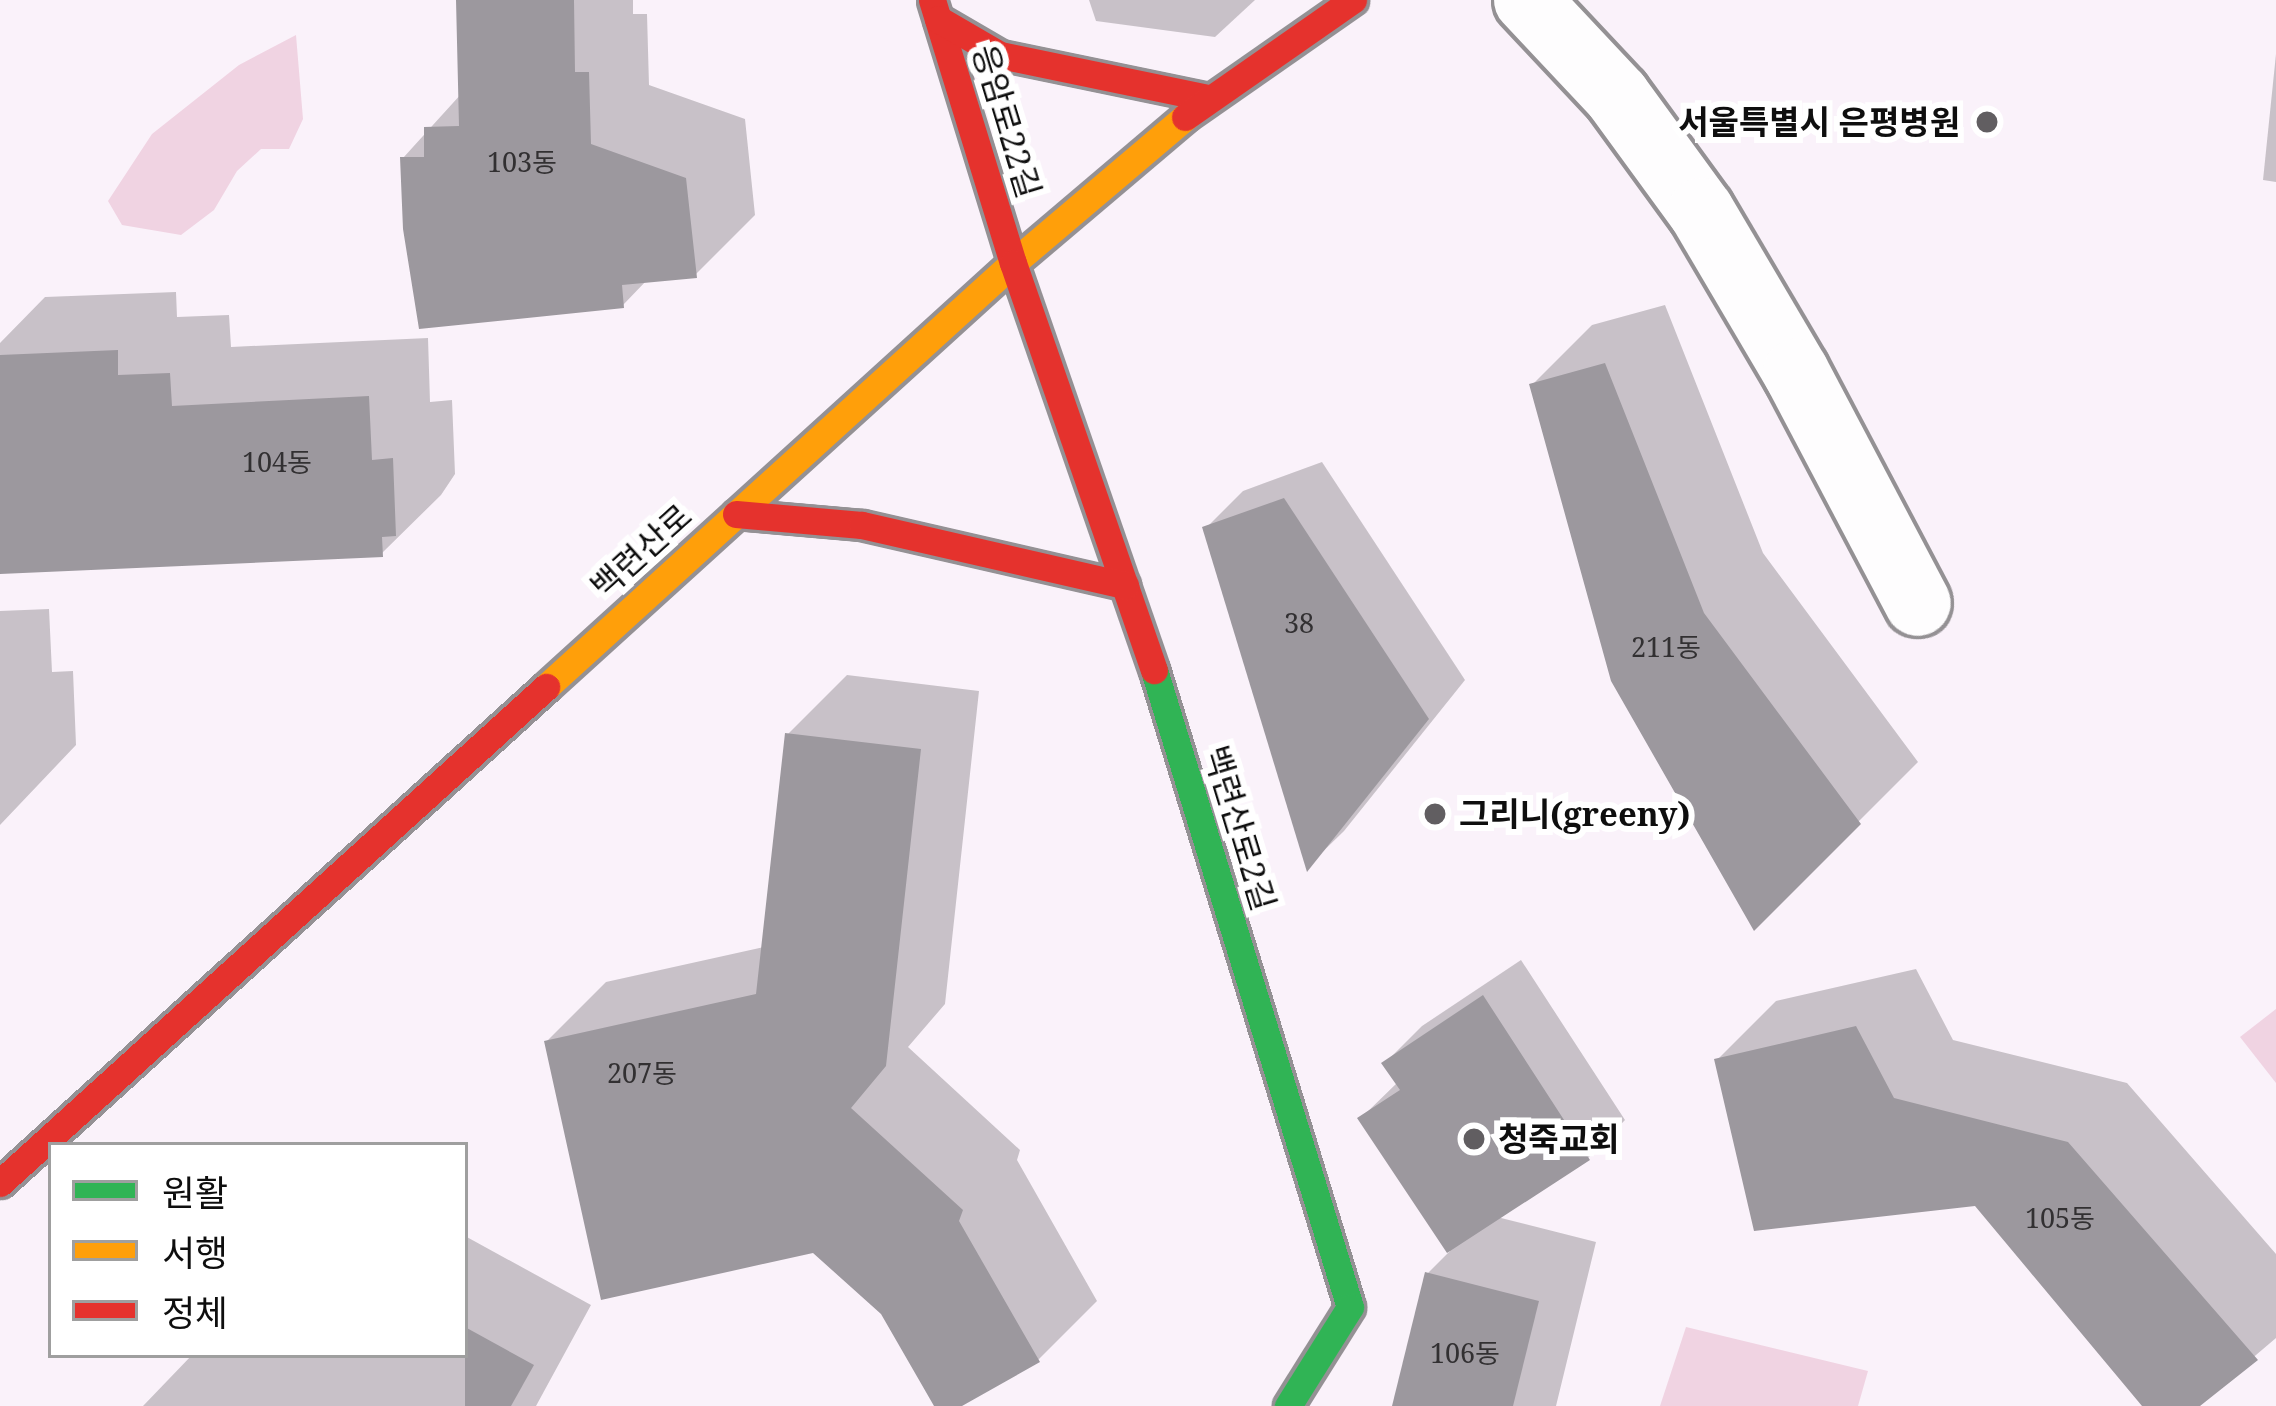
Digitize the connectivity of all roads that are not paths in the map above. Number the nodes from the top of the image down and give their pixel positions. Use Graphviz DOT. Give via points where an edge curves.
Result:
graph roads {
  1 [pos="1353,0"];
  2 [pos="1527,0"];
  3 [pos="935,9"];
  4 [pos="1207,98"];
  5 [pos="1012,262"];
  6 [pos="736,514"];
  7 [pos="1125,586"];
  8 [pos="1918,603"];
  9 [pos="0,1183"];
  10 [pos="1288,1406"];
  1 -- 4 [label="main road, 백련산로"];
  2 -- 8 [label="street" via="1617,96 1701,211"];
  3 -- 4 [label="main road" via="1000,55"];
  3 -- 5 [label="main road, 응암로22길"];
  4 -- 5 [label="main road, 백련산로"];
  5 -- 6 [label="main road, 백련산로"];
  5 -- 7 [label="main road, 백련산로2길"];
  6 -- 7 [label="main road" via="862,525"];
  6 -- 9 [label="main road, 백련산로"];
  7 -- 10 [label="main road, 백련산로2길" via="1350,1307"];
}
